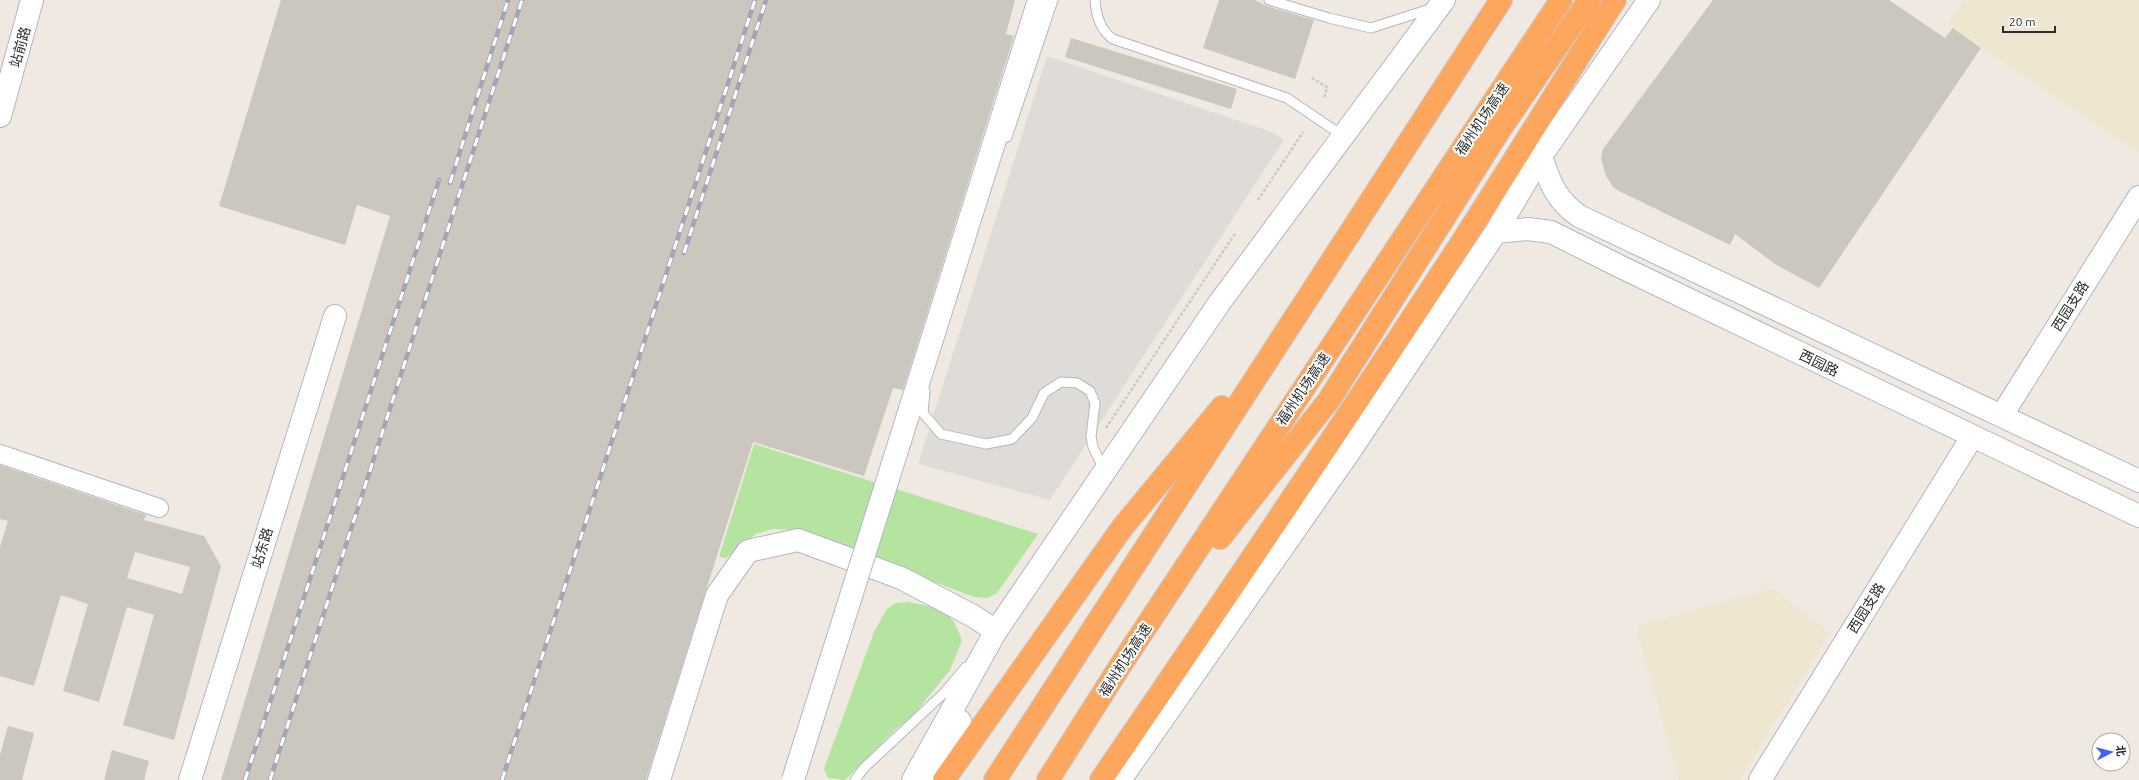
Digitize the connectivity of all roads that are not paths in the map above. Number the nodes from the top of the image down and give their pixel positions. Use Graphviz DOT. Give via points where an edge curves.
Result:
graph roads {
  1 [pos="32,0"];
  2 [pos="1038,0"];
  3 [pos="1053,0"];
  4 [pos="1095,0"];
  5 [pos="1269,0"];
  6 [pos="1500,0"];
  7 [pos="1561,0"];
  8 [pos="1589,0"];
  9 [pos="1615,0"];
  10 [pos="1649,0"];
  11 [pos="1442,3"];
  12 [pos="0,116"];
  13 [pos="1344,137"];
  14 [pos="1003,149"];
  15 [pos="1541,156"];
  16 [pos="2139,197"];
  17 [pos="986,202"];
  18 [pos="1496,232"];
  19 [pos="334,316"];
  20 [pos="1289,326"];
  21 [pos="2002,416"];
  22 [pos="1972,437"];
  23 [pos="0,454"];
  24 [pos="1105,472"];
  25 [pos="2139,481"];
  26 [pos="159,508"];
  27 [pos="2139,516"];
  28 [pos="996,631"];
  29 [pos="1122,663"];
  30 [pos="190,776"];
  31 [pos="659,780"];
  32 [pos="793,780"];
  33 [pos="855,780"];
  34 [pos="913,780"];
  35 [pos="936,780"];
  36 [pos="944,780"];
  37 [pos="995,780"];
  38 [pos="1048,780"];
  39 [pos="1101,780"];
  40 [pos="1120,780"];
  41 [pos="1760,780"];
  1 -- 12 [label="main road, 站前路"];
  2 -- 32 [label="main road, bridge"];
  3 -- 14 [label="lane"];
  4 -- 13 [label="lane" via="1100,25 1113,39 1287,98"];
  5 -- 11 [label="lane" via="1371,28"];
  6 -- 20 [label="highway"];
  7 -- 29 [label="highway, 福州机场高速"];
  8 -- 29 [label="highway" via="1499,131 1329,400"];
  9 -- 39 [label="highway" via="1442,273 1241,576"];
  10 -- 15 [label="main road"];
  11 -- 13 [label="main road"];
  13 -- 24 [label="main road" via="1220,302"];
  15 -- 18 [label="main road"];
  15 -- 21 [label="main road" via="1556,194 1564,205 1579,216"];
  16 -- 21 [label="main road, 西园支路"];
  17 -- 24 [label="lane" via="926,381 923,413 941,434 986,444 1012,439 1032,418 1044,393 1061,382 1077,382 1090,391 1095,403 1091,437"];
  18 -- 22 [label="main road, 西园路" via="1537,229 1557,234"];
  18 -- 40 [label="main road" via="1350,451"];
  19 -- 30 [label="main road, 站东路"];
  20 -- 36 [label="highway" via="1122,528"];
  20 -- 37 [label="highway"];
  21 -- 25 [label="main road"];
  22 -- 27 [label="main road, 西园路"];
  22 -- 41 [label="main road, 西园支路"];
  23 -- 26 [label="street"];
  24 -- 28 [label="main road"];
  28 -- 31 [label="main road" via="901,578 798,540 748,551 717,595"];
  28 -- 33 [label="lane" via="944,693 864,768"];
  28 -- 34 [label="main road"];
  28 -- 35 [label="main road"];
  29 -- 38 [label="highway, 福州机场高速"];
}
